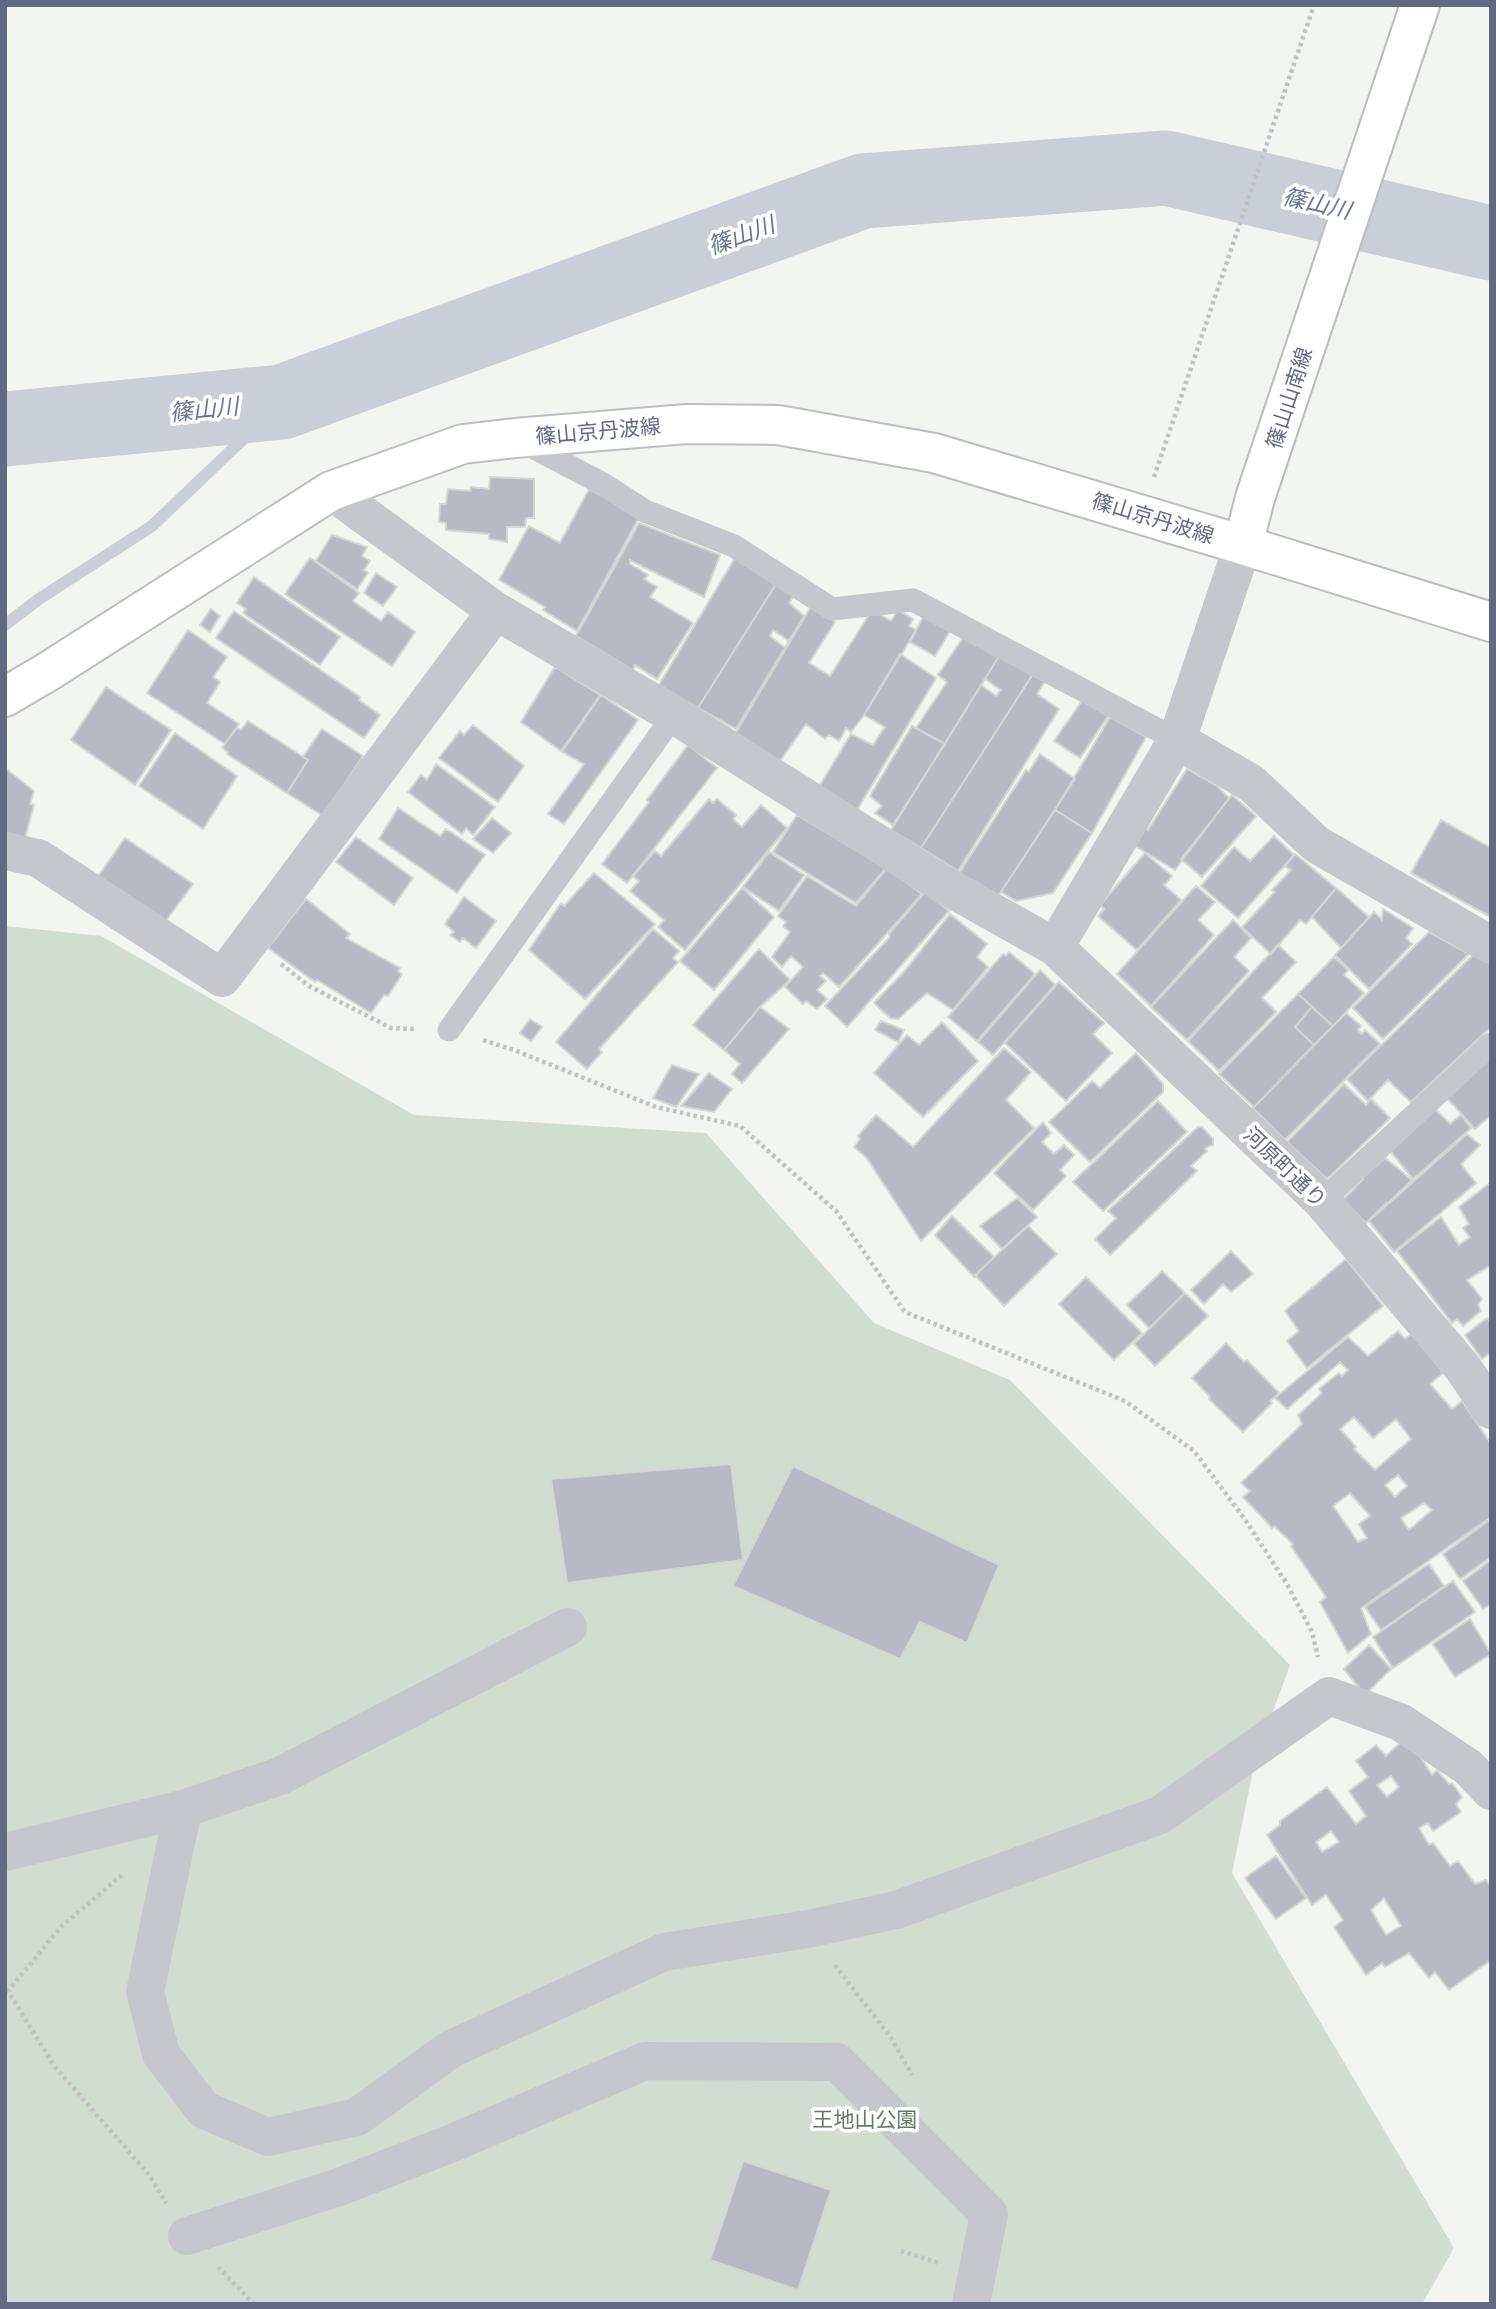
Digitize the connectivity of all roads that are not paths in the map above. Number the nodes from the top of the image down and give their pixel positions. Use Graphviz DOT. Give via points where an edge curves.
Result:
graph roads {
  1 [pos="1420,5"];
  2 [pos="515,438"];
  3 [pos="331,491"];
  4 [pos="1243,545"];
  5 [pos="496,611"];
  6 [pos="1491,622"];
  7 [pos="5,697"];
  8 [pos="674,715"];
  9 [pos="1177,740"];
  10 [pos="5,851"];
  11 [pos="1491,945"];
  12 [pos="1055,947"];
  13 [pos="449,1030"];
  14 [pos="1491,1044"];
  15 [pos="1322,1201"];
  16 [pos="1491,1410"];
  17 [pos="568,1627"];
  18 [pos="1491,1791"];
  19 [pos="183,1809"];
  20 [pos="5,1852"];
  21 [pos="187,2236"];
  22 [pos="971,2304"];
  1 -- 4 [label="main road, 篠山山南線"];
  2 -- 3 [label="main road, 篠山京丹波線" via="463,444"];
  2 -- 4 [label="main road, 篠山京丹波線" via="687,424 778,425 934,453"];
  2 -- 9 [label="lane" via="645,511 734,547 832,609 913,600"];
  3 -- 5 [label="street, 河原町通り"];
  3 -- 7 [label="main road, 篠山京丹波線"];
  4 -- 6 [label="main road"];
  4 -- 9 [label="street"];
  5 -- 8 [label="street, 河原町通り"];
  5 -- 10 [label="street" via="222,978 38,858"];
  8 -- 12 [label="street, 河原町通り" via="941,883"];
  8 -- 13 [label="lane"];
  9 -- 11 [label="street" via="1251,783 1316,844"];
  9 -- 12 [label="street"];
  12 -- 15 [label="street, 河原町通り"];
  14 -- 15 [label="lane"];
  15 -- 16 [label="street, 河原町通り" via="1464,1368"];
  17 -- 19 [label="street" via="281,1776"];
  18 -- 19 [label="street" via="1468,1767 1400,1722 1329,1696 1160,1815 896,1910 664,1952 451,2049 357,2117 268,2137 204,2110 161,2054 145,1993"];
  19 -- 20 [label="street"];
  21 -- 22 [label="street" via="339,2187 645,2061 837,2062 989,2214"];
}
